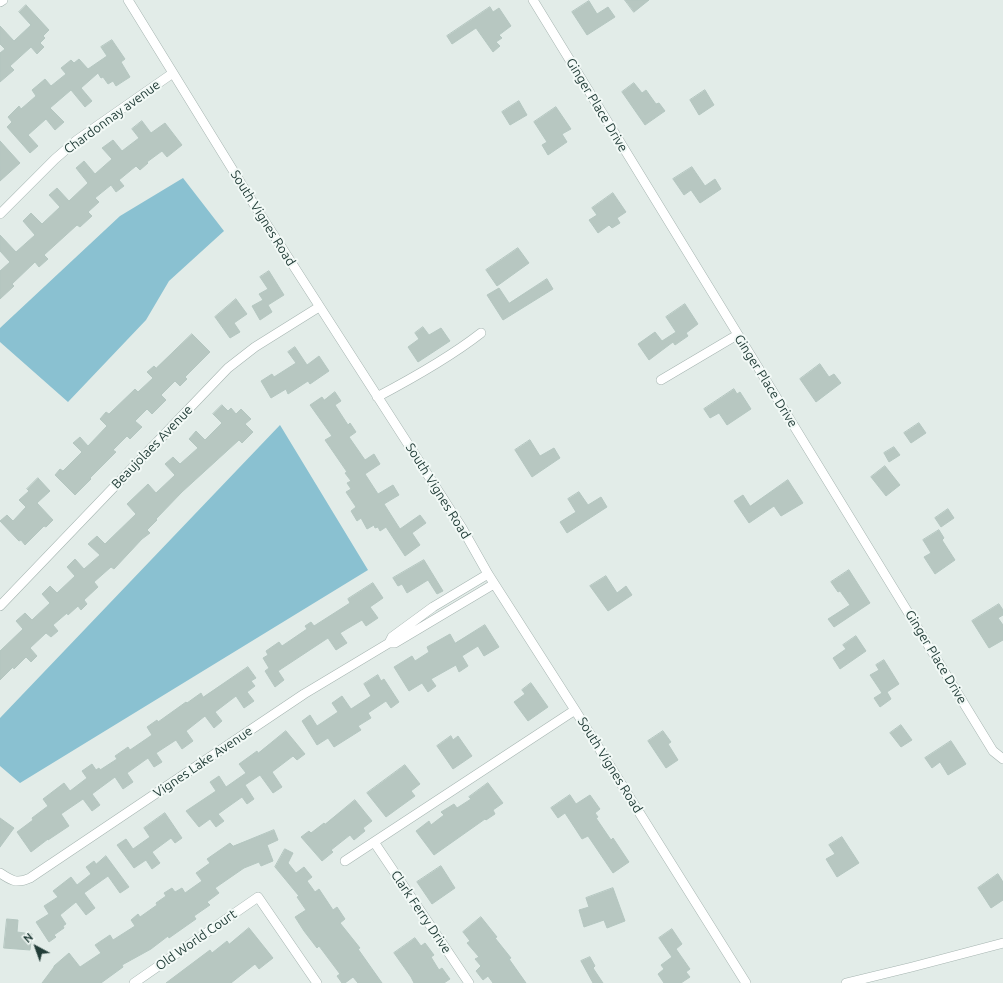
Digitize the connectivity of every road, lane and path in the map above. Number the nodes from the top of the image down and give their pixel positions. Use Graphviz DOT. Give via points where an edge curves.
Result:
graph roads {
  1 [pos="3,0"];
  2 [pos="128,0"];
  3 [pos="533,0"];
  4 [pos="0,2"];
  5 [pos="173,73"];
  6 [pos="0,214"];
  7 [pos="319,307"];
  8 [pos="481,333"];
  9 [pos="737,335"];
  10 [pos="660,380"];
  11 [pos="377,397"];
  12 [pos="488,574"];
  13 [pos="494,584"];
  14 [pos="0,606"];
  15 [pos="389,643"];
  16 [pos="575,710"];
  17 [pos="1003,759"];
  18 [pos="374,842"];
  19 [pos="345,861"];
  20 [pos="0,873"];
  21 [pos="1003,943"];
  22 [pos="134,983"];
  23 [pos="317,983"];
  24 [pos="469,983"];
  25 [pos="746,983"];
  26 [pos="846,983"];
  1 -- 4 [label="street"];
  2 -- 5 [label="street, South Vignes Road"];
  3 -- 9 [label="street, Ginger Place Drive"];
  5 -- 6 [label="street, Chardonnay avenue" via="77,140"];
  5 -- 7 [label="street, South Vignes Road"];
  7 -- 11 [label="street, South Vignes Road"];
  7 -- 14 [label="street, Beaujolaes Avenue" via="228,368"];
  8 -- 11 [label="street" via="436,364"];
  9 -- 10 [label="street"];
  9 -- 17 [label="street, Ginger Place Drive" via="993,751"];
  11 -- 12 [label="street, South Vignes Road" via="462,528"];
  12 -- 13 [label="street, South Vignes Road"];
  12 -- 15 [label="street, Vignes Lake Avenue" via="433,607 392,637"];
  13 -- 15 [label="street, Vignes Lake Avenue" via="395,643"];
  13 -- 16 [label="street, South Vignes Road"];
  15 -- 20 [label="street, Vignes Lake Avenue" via="304,694 37,874 19,882"];
  16 -- 18 [label="street"];
  16 -- 25 [label="street, South Vignes Road"];
  18 -- 19 [label="street"];
  18 -- 24 [label="street, Clark Ferry Drive"];
  21 -- 26 [label="street"];
  22 -- 23 [label="street, Old World Court" via="258,897"];
}
